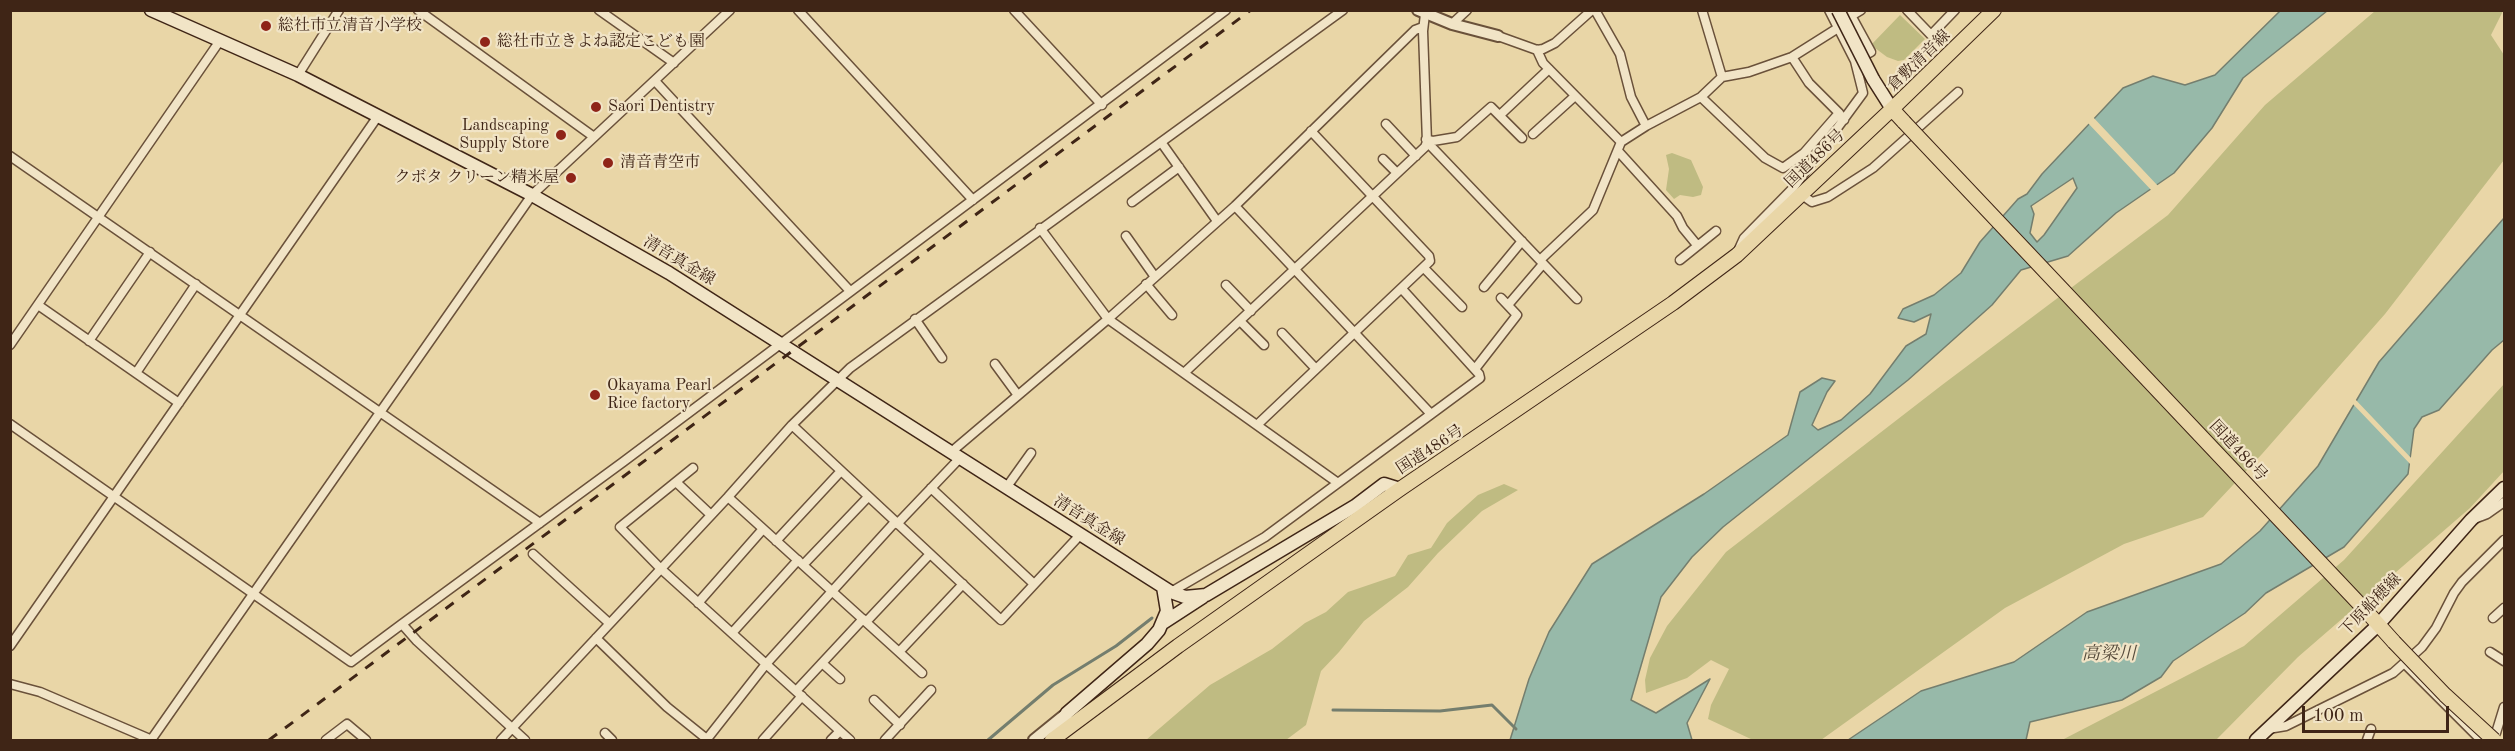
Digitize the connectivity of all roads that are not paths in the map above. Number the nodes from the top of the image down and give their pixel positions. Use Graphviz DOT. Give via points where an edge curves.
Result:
graph roads {
  1 [pos="151,10"];
  2 [pos="339,10"];
  3 [pos="418,10"];
  4 [pos="599,10"];
  5 [pos="730,10"];
  6 [pos="798,10"];
  7 [pos="1014,10"];
  8 [pos="1226,10"];
  9 [pos="1343,10"];
  10 [pos="1467,10"];
  11 [pos="1593,10"];
  12 [pos="1702,10"];
  13 [pos="1829,10"];
  14 [pos="1838,10"];
  15 [pos="1861,10"];
  16 [pos="1907,10"];
  17 [pos="1955,10"];
  18 [pos="1994,10"];
  19 [pos="1422,12"];
  20 [pos="1849,13"];
  21 [pos="1452,24"];
  22 [pos="1423,27"];
  23 [pos="1838,28"];
  24 [pos="1498,36"];
  25 [pos="219,42"];
  26 [pos="1537,50"];
  27 [pos="1792,57"];
  28 [pos="1855,61"];
  29 [pos="674,63"];
  30 [pos="1549,69"];
  31 [pos="298,75"];
  32 [pos="1722,78"];
  33 [pos="655,81"];
  34 [pos="1958,92"];
  35 [pos="1575,96"];
  36 [pos="1701,97"];
  37 [pos="1102,105"];
  38 [pos="1892,109"];
  39 [pos="1500,115"];
  40 [pos="378,116"];
  41 [pos="1841,116"];
  42 [pos="1386,124"];
  43 [pos="1646,126"];
  44 [pos="1311,131"];
  45 [pos="1533,134"];
  46 [pos="594,137"];
  47 [pos="1521,138"];
  48 [pos="1426,140"];
  49 [pos="1161,142"];
  50 [pos="1619,147"];
  51 [pos="10,156"];
  52 [pos="1416,156"];
  53 [pos="1383,159"];
  54 [pos="1179,167"];
  55 [pos="1397,173"];
  56 [pos="532,195"];
  57 [pos="1802,195"];
  58 [pos="1372,197"];
  59 [pos="973,200"];
  60 [pos="1132,202"];
  61 [pos="1235,206"];
  62 [pos="99,217"];
  63 [pos="1217,221"];
  64 [pos="1040,228"];
  65 [pos="1716,231"];
  66 [pos="1126,236"];
  67 [pos="1522,241"];
  68 [pos="1697,245"];
  69 [pos="150,252"];
  70 [pos="1737,255"];
  71 [pos="1680,260"];
  72 [pos="1542,262"];
  73 [pos="1424,268"];
  74 [pos="1294,269"];
  75 [pos="1155,276"];
  76 [pos="196,284"];
  77 [pos="1146,284"];
  78 [pos="1226,285"];
  79 [pos="1484,287"];
  80 [pos="1402,289"];
  81 [pos="850,291"];
  82 [pos="1501,298"];
  83 [pos="1577,299"];
  84 [pos="38,305"];
  85 [pos="1508,305"];
  86 [pos="1462,307"];
  87 [pos="1251,311"];
  88 [pos="239,314"];
  89 [pos="1172,315"];
  90 [pos="915,319"];
  91 [pos="1108,319"];
  92 [pos="1240,321"];
  93 [pos="1282,333"];
  94 [pos="1354,333"];
  95 [pos="89,341"];
  96 [pos="10,345"];
  97 [pos="780,345"];
  98 [pos="1264,345"];
  99 [pos="942,358"];
  100 [pos="995,364"];
  101 [pos="1316,369"];
  102 [pos="1475,369"];
  103 [pos="136,373"];
  104 [pos="1184,373"];
  105 [pos="836,381"];
  106 [pos="1017,394"];
  107 [pos="179,403"];
  108 [pos="380,411"];
  109 [pos="1430,413"];
  110 [pos="10,424"];
  111 [pos="792,425"];
  112 [pos="1257,425"];
  113 [pos="1031,453"];
  114 [pos="954,456"];
  115 [pos="693,468"];
  116 [pos="841,471"];
  117 [pos="676,482"];
  118 [pos="1338,483"];
  119 [pos="931,488"];
  120 [pos="1006,488"];
  121 [pos="2505,488"];
  122 [pos="1400,489"];
  123 [pos="114,495"];
  124 [pos="728,497"];
  125 [pos="868,497"];
  126 [pos="2505,502"];
  127 [pos="711,515"];
  128 [pos="2471,520"];
  129 [pos="540,523"];
  130 [pos="896,523"];
  131 [pos="763,529"];
  132 [pos="1080,535"];
  133 [pos="2505,540"];
  134 [pos="776,541"];
  135 [pos="534,554"];
  136 [pos="930,554"];
  137 [pos="800,563"];
  138 [pos="660,568"];
  139 [pos="963,584"];
  140 [pos="1034,584"];
  141 [pos="1167,590"];
  142 [pos="831,591"];
  143 [pos="254,592"];
  144 [pos="1206,595"];
  145 [pos="698,603"];
  146 [pos="2505,608"];
  147 [pos="2493,618"];
  148 [pos="864,621"];
  149 [pos="609,623"];
  150 [pos="1163,623"];
  151 [pos="402,624"];
  152 [pos="2378,624"];
  153 [pos="732,633"];
  154 [pos="596,638"];
  155 [pos="10,646"];
  156 [pos="899,652"];
  157 [pos="2490,652"];
  158 [pos="2505,661"];
  159 [pos="822,663"];
  160 [pos="2404,663"];
  161 [pos="766,664"];
  162 [pos="922,673"];
  163 [pos="840,679"];
  164 [pos="10,684"];
  165 [pos="931,690"];
  166 [pos="799,694"];
  167 [pos="874,700"];
  168 [pos="2505,707"];
  169 [pos="1067,712"];
  170 [pos="900,725"];
  171 [pos="512,729"];
  172 [pos="2268,729"];
  173 [pos="2371,729"];
  174 [pos="840,731"];
  175 [pos="605,733"];
  176 [pos="2495,737"];
  177 [pos="1050,739"];
  178 [pos="152,740"];
  179 [pos="707,740"];
  180 [pos="326,741"];
  181 [pos="366,741"];
  182 [pos="501,741"];
  183 [pos="525,741"];
  184 [pos="612,741"];
  185 [pos="763,741"];
  186 [pos="831,741"];
  187 [pos="850,741"];
  188 [pos="885,741"];
  189 [pos="1034,741"];
  190 [pos="2256,741"];
  191 [pos="2367,741"];
  192 [pos="2481,741"];
  1 -- 25 [label="main road, 清音真金線"];
  2 -- 31 [label="street"];
  3 -- 46 [label="street"];
  4 -- 29 [label="street"];
  5 -- 29 [label="street"];
  6 -- 59 [label="street"];
  7 -- 37 [label="street"];
  8 -- 37 [label="street"];
  9 -- 49 [label="street"];
  10 -- 21 [label="street"];
  11 -- 26 [label="street" via="1551,46"];
  11 -- 43 [label="street" via="1620,54 1631,97"];
  12 -- 32 [label="street"];
  13 -- 23 [label="street"];
  14 -- 38 [label="main road, bridge"];
  15 -- 20 [label="street"];
  16 -- 17 [label="street" via="1931,35"];
  18 -- 38 [label="main road, 倉敷清音線"];
  19 -- 21 [label="street"];
  19 -- 22 [label="street"];
  20 -- 28 [label="street" via="1871,52"];
  21 -- 24 [label="street"];
  22 -- 44 [label="street" via="1415,30"];
  22 -- 48 [label="street"];
  23 -- 27 [label="street"];
  23 -- 28 [label="street"];
  24 -- 26 [label="street"];
  25 -- 31 [label="main road, 清音真金線"];
  25 -- 62 [label="street"];
  26 -- 30 [label="street"];
  27 -- 32 [label="street"];
  27 -- 41 [label="street" via="1809,83"];
  28 -- 41 [label="street" via="1863,93"];
  29 -- 33 [label="street"];
  30 -- 35 [label="street"];
  30 -- 39 [label="street"];
  31 -- 40 [label="main road, 清音真金線"];
  32 -- 36 [label="street"];
  33 -- 46 [label="street"];
  33 -- 81 [label="street"];
  34 -- 57 [label="street" via="1873,168 1828,197 1812,202"];
  35 -- 45 [label="street"];
  35 -- 50 [label="street"];
  36 -- 41 [label="street" via="1765,158 1783,168"];
  36 -- 43 [label="street"];
  37 -- 59 [label="street"];
  38 -- 57 [label="main road, 国道486号"];
  38 -- 152 [label="main road, 国道486号, bridge"];
  39 -- 47 [label="street"];
  39 -- 48 [label="street" via="1491,107 1457,137"];
  40 -- 56 [label="main road, 清音真金線"];
  40 -- 88 [label="street"];
  41 -- 70 [label="street" via="1794,187 1744,238"];
  42 -- 52 [label="street"];
  43 -- 50 [label="street"];
  44 -- 58 [label="street"];
  44 -- 61 [label="street"];
  46 -- 56 [label="street"];
  48 -- 52 [label="street"];
  48 -- 67 [label="street"];
  49 -- 54 [label="street"];
  49 -- 64 [label="street"];
  50 -- 68 [label="street"];
  50 -- 72 [label="street" via="1593,210"];
  51 -- 62 [label="street"];
  52 -- 55 [label="street"];
  53 -- 55 [label="street"];
  54 -- 60 [label="street"];
  54 -- 63 [label="street"];
  55 -- 58 [label="street"];
  56 -- 97 [label="main road, 清音真金線" via="669,273"];
  56 -- 108 [label="street"];
  57 -- 70 [label="main road, 国道486号"];
  58 -- 73 [label="street" via="1429,256"];
  58 -- 74 [label="street"];
  59 -- 81 [label="street"];
  61 -- 63 [label="street"];
  61 -- 74 [label="street"];
  62 -- 69 [label="street"];
  62 -- 84 [label="street"];
  63 -- 75 [label="street"];
  64 -- 90 [label="street"];
  64 -- 91 [label="street"];
  65 -- 68 [label="street"];
  66 -- 75 [label="street"];
  67 -- 72 [label="street"];
  67 -- 79 [label="street"];
  68 -- 71 [label="street"];
  69 -- 76 [label="street"];
  69 -- 95 [label="street"];
  70 -- 122 [label="main road, 国道486号"];
  72 -- 83 [label="street"];
  72 -- 85 [label="street"];
  73 -- 80 [label="street"];
  73 -- 86 [label="street"];
  74 -- 87 [label="street"];
  74 -- 94 [label="street"];
  75 -- 77 [label="street"];
  76 -- 88 [label="street"];
  76 -- 103 [label="street"];
  77 -- 89 [label="street"];
  77 -- 91 [label="street"];
  78 -- 87 [label="street"];
  80 -- 94 [label="street"];
  80 -- 102 [label="street"];
  81 -- 97 [label="street"];
  82 -- 85 [label="street"];
  84 -- 95 [label="street"];
  84 -- 96 [label="street"];
  85 -- 102 [label="street" via="1517,315"];
  87 -- 92 [label="street"];
  88 -- 107 [label="street"];
  88 -- 108 [label="street"];
  90 -- 99 [label="street"];
  90 -- 105 [label="street"];
  91 -- 104 [label="street"];
  91 -- 106 [label="street"];
  92 -- 98 [label="street"];
  92 -- 104 [label="street"];
  93 -- 101 [label="street"];
  94 -- 101 [label="street"];
  94 -- 109 [label="street"];
  95 -- 103 [label="street"];
  97 -- 105 [label="main road, 清音真金線"];
  97 -- 129 [label="street"];
  100 -- 106 [label="street"];
  101 -- 112 [label="street"];
  102 -- 109 [label="street" via="1480,378"];
  103 -- 107 [label="street"];
  104 -- 112 [label="street"];
  105 -- 111 [label="street"];
  105 -- 114 [label="main road, 清音真金線"];
  106 -- 114 [label="street"];
  107 -- 123 [label="street"];
  108 -- 129 [label="street"];
  108 -- 143 [label="street"];
  109 -- 118 [label="street"];
  110 -- 123 [label="street"];
  111 -- 116 [label="street"];
  111 -- 124 [label="street"];
  112 -- 118 [label="street"];
  113 -- 120 [label="street"];
  114 -- 119 [label="street"];
  114 -- 120 [label="main road, 清音真金線"];
  115 -- 117 [label="street"];
  116 -- 125 [label="street"];
  116 -- 134 [label="street"];
  117 -- 127 [label="street"];
  117 -- 138 [label="street" via="620,527"];
  118 -- 141 [label="street" via="1265,537"];
  119 -- 130 [label="street"];
  119 -- 140 [label="street"];
  120 -- 132 [label="main road, 清音真金線"];
  121 -- 128 [label="main road, 下原船穂線"];
  122 -- 144 [label="main road" via="1384,484"];
  122 -- 177 [label="main road, 国道486号"];
  123 -- 143 [label="street"];
  123 -- 155 [label="street"];
  124 -- 127 [label="street"];
  124 -- 131 [label="street"];
  125 -- 130 [label="street"];
  125 -- 137 [label="street"];
  126 -- 128 [label="street"];
  127 -- 138 [label="street"];
  128 -- 152 [label="main road, 下原船穂線"];
  129 -- 151 [label="street"];
  130 -- 136 [label="street"];
  130 -- 142 [label="street"];
  131 -- 134 [label="street"];
  131 -- 145 [label="street"];
  132 -- 140 [label="street"];
  132 -- 141 [label="main road, 清音真金線"];
  133 -- 160 [label="street" via="2462,582 2429,639"];
  134 -- 137 [label="street"];
  135 -- 149 [label="street"];
  136 -- 139 [label="street"];
  136 -- 148 [label="street"];
  137 -- 142 [label="street"];
  137 -- 153 [label="street"];
  138 -- 145 [label="street"];
  138 -- 149 [label="street"];
  139 -- 140 [label="street" via="1001,620"];
  139 -- 156 [label="street"];
  141 -- 144 [label="main road, 清音真金線" via="1185,597"];
  141 -- 150 [label="main road"];
  142 -- 148 [label="street"];
  142 -- 161 [label="street"];
  143 -- 151 [label="street" via="351,663"];
  143 -- 178 [label="street"];
  144 -- 150 [label="main road"];
  145 -- 153 [label="street"];
  146 -- 147 [label="street"];
  148 -- 156 [label="street"];
  148 -- 159 [label="street"];
  149 -- 154 [label="street"];
  150 -- 169 [label="main road" via="1147,644"];
  151 -- 171 [label="street"];
  152 -- 172 [label="main road, 下原船穂線"];
  152 -- 176 [label="main road, 国道486号, bridge" via="2445,695"];
  153 -- 161 [label="street"];
  154 -- 171 [label="street"];
  154 -- 179 [label="street"];
  156 -- 162 [label="street"];
  157 -- 158 [label="street"];
  159 -- 163 [label="street"];
  159 -- 166 [label="street"];
  160 -- 172 [label="street" via="2393,673 2286,726"];
  160 -- 192 [label="street"];
  161 -- 166 [label="street"];
  161 -- 179 [label="street"];
  164 -- 178 [label="street" via="40,692"];
  165 -- 170 [label="street"];
  166 -- 174 [label="street"];
  166 -- 185 [label="street"];
  167 -- 170 [label="street"];
  168 -- 176 [label="street"];
  169 -- 177 [label="main road"];
  169 -- 189 [label="street"];
  170 -- 188 [label="street"];
  171 -- 182 [label="street"];
  171 -- 183 [label="street"];
  172 -- 190 [label="main road, 下原船穂線"];
  173 -- 191 [label="street"];
  174 -- 186 [label="street"];
  174 -- 187 [label="street"];
  175 -- 184 [label="street"];
  180 -- 181 [label="street" via="347,724"];
}
